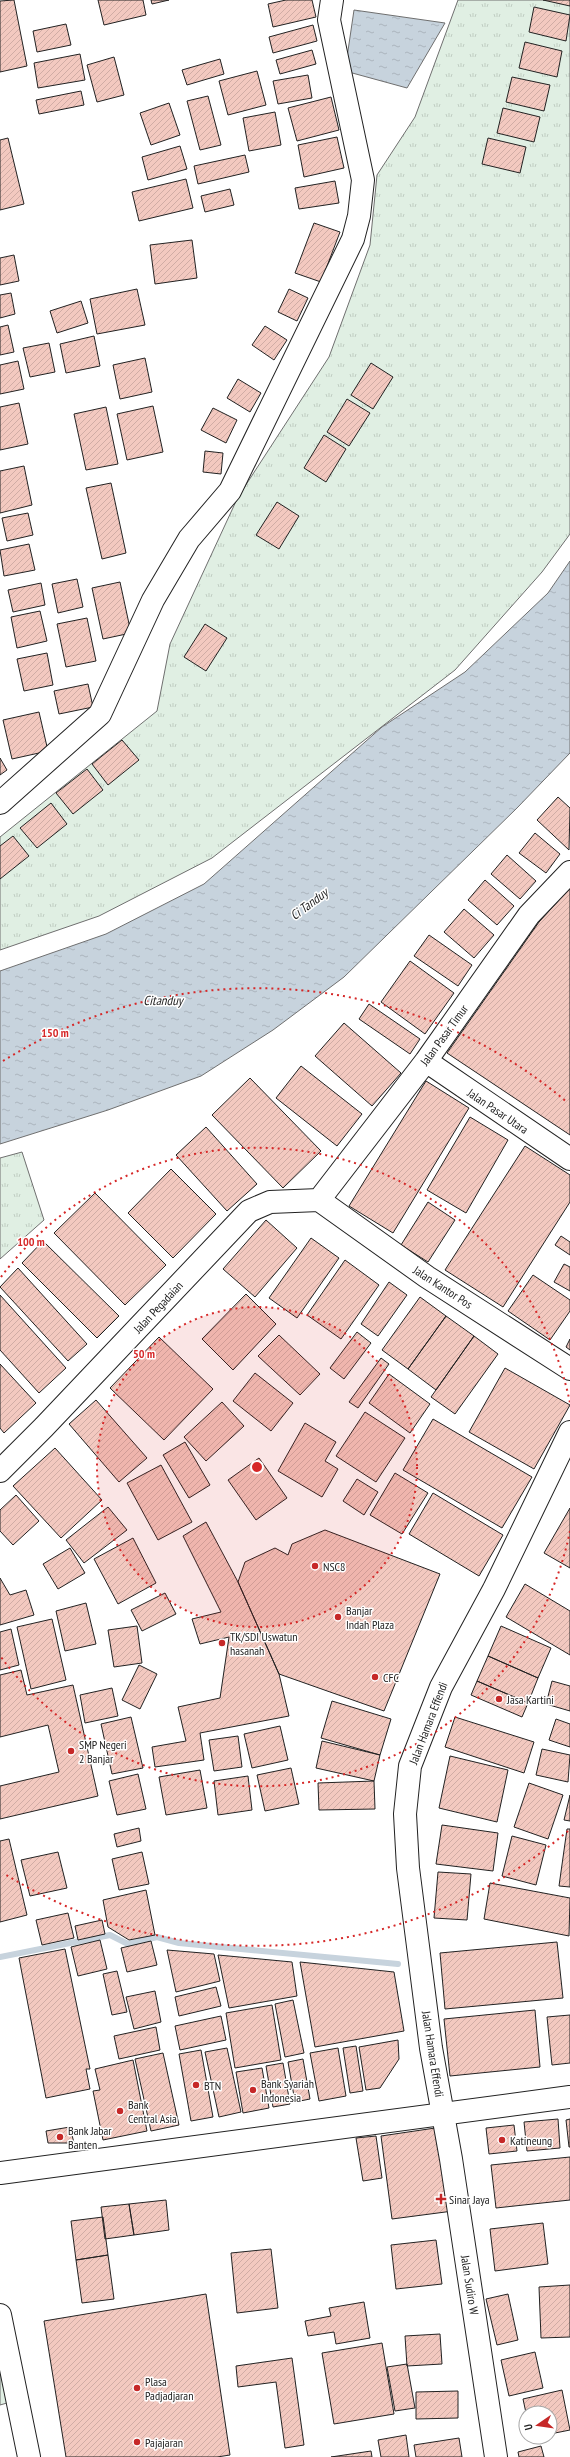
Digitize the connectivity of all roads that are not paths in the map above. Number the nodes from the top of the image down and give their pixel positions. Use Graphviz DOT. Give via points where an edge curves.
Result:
graph roads {
  1 [pos="332,0"];
  2 [pos="0,804"];
  3 [pos="570,872"];
  4 [pos="426,1062"];
  5 [pos="570,1159"];
  6 [pos="319,1200"];
  7 [pos="570,1369"];
  8 [pos="570,1432"];
  9 [pos="0,1471"];
  10 [pos="570,2097"];
  11 [pos="442,2113"];
  12 [pos="0,2173"];
  13 [pos="0,2315"];
  14 [pos="29,2457"];
  15 [pos="496,2457"];
  1 -- 2 [label="main road" via="329,20 363,180 359,216 353,239 230,491 189,539 153,600 100,714"];
  3 -- 4 [label="main road, Jalan Pasar Timur" via="529,915"];
  4 -- 5 [label="main road, Jalan Pasar Utara"];
  4 -- 6 [label="main road, Jalan Pasar Timur"];
  6 -- 7 [label="main road, Jalan Kantor Pos" via="427,1277"];
  6 -- 9 [label="main road, Jalan Pegadaian" via="270,1202 249,1211"];
  8 -- 11 [label="main road, Jalan Hamara Effendi" via="494,1589 440,1687 410,1766 405,1814 408,1868"];
  10 -- 11 [label="main road"];
  11 -- 12 [label="main road"];
  11 -- 15 [label="main road, Jalan Sudiro W"];
  13 -- 14 [label="main road"];
}
